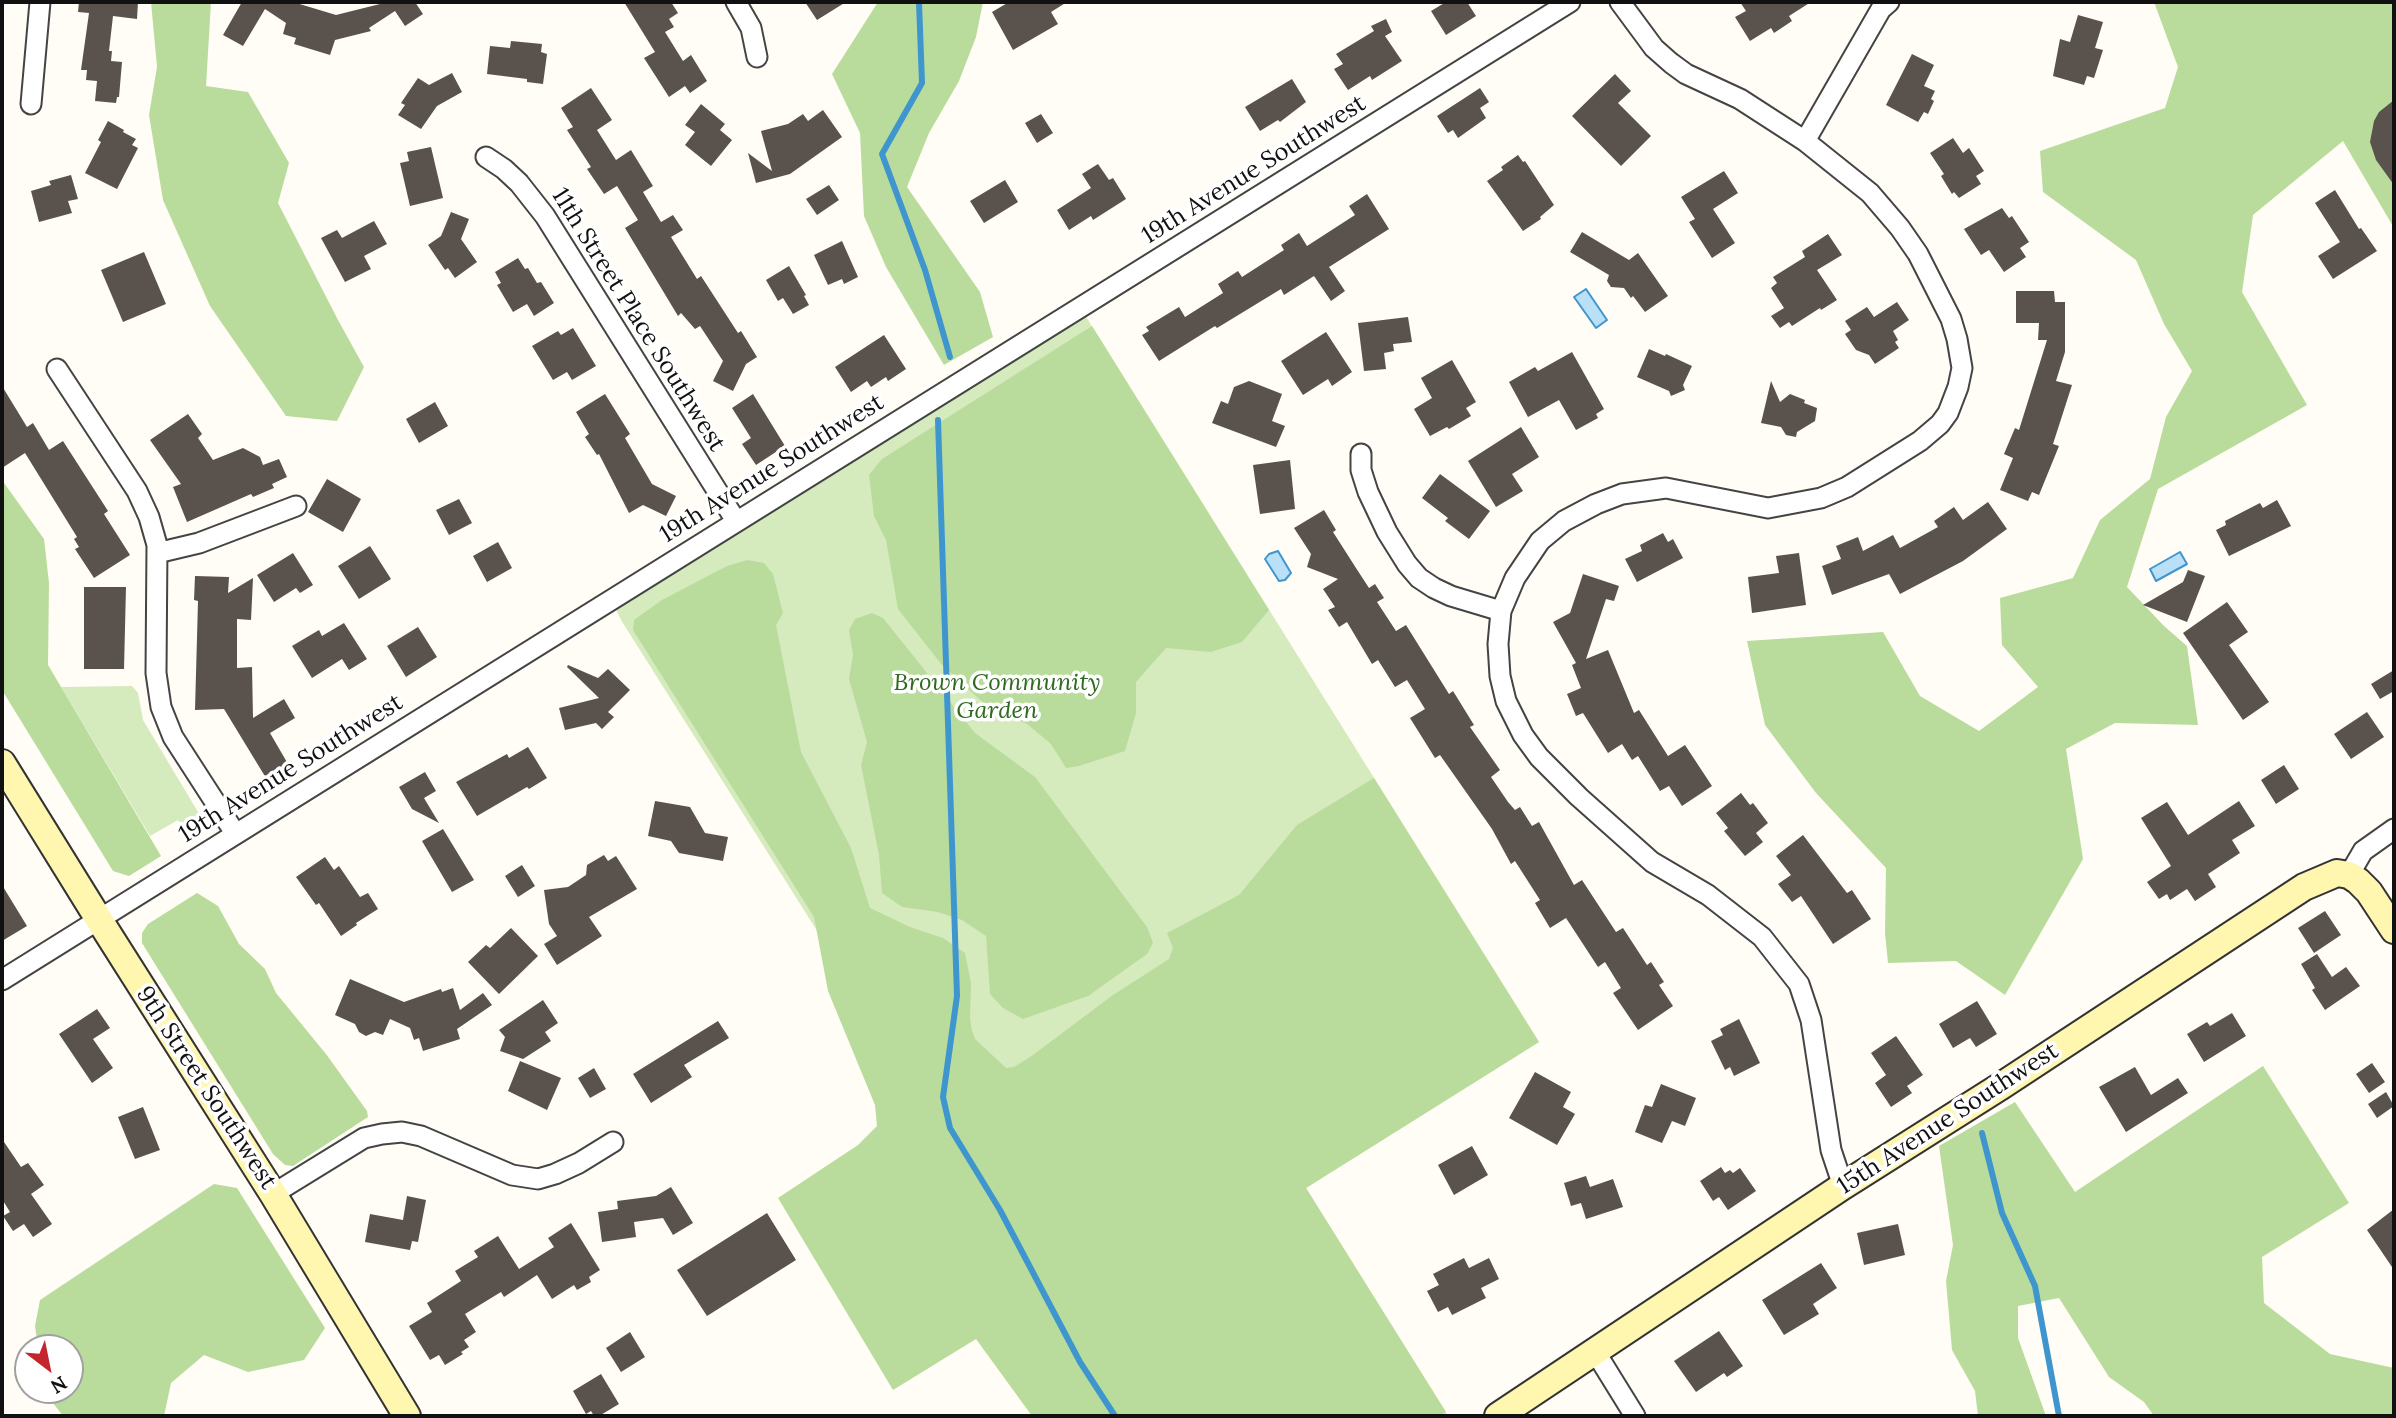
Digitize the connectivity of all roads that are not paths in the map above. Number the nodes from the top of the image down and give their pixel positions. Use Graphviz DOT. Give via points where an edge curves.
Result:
graph roads {
  1 [pos="40,2"];
  2 [pos="736,2"];
  3 [pos="1570,2"];
  4 [pos="1620,2"];
  5 [pos="1889,2"];
  6 [pos="757,57"];
  7 [pos="31,104"];
  8 [pos="1805,141"];
  9 [pos="486,157"];
  10 [pos="57,369"];
  11 [pos="1361,454"];
  12 [pos="296,506"];
  13 [pos="736,521"];
  14 [pos="157,553"];
  15 [pos="1501,611"];
  16 [pos="2,763"];
  17 [pos="2394,829"];
  18 [pos="235,833"];
  19 [pos="2349,875"];
  20 [pos="97,918"];
  21 [pos="2394,930"];
  22 [pos="2,980"];
  23 [pos="613,1142"];
  24 [pos="1843,1186"];
  25 [pos="273,1194"];
  26 [pos="1595,1353"];
  27 [pos="407,1416"];
  28 [pos="1498,1416"];
  29 [pos="1635,1416"];
  1 -- 7 [label="street"];
  2 -- 6 [label="street" via="751,28"];
  3 -- 13 [label="street, 19th Avenue Southwest"];
  4 -- 8 [label="street" via="1671,63 1740,99"];
  5 -- 8 [label="street"];
  8 -- 15 [label="street" via="1870,192 1900,228 1951,319 1962,368 1954,401 1940,424 1920,442 1821,498 1768,508 1666,488 1622,494 1596,504 1540,541 1515,578"];
  9 -- 13 [label="street, 11th Street Place Southwest" via="519,183 545,215"];
  10 -- 14 [label="street" via="137,491 154,531"];
  11 -- 15 [label="street" via="1368,492 1387,532 1419,578 1451,596"];
  12 -- 14 [label="street"];
  13 -- 18 [label="street, 19th Avenue Southwest"];
  14 -- 18 [label="street" via="156,673 162,707 173,737"];
  15 -- 24 [label="street" via="1498,644 1506,701 1539,757 1653,862 1762,937 1799,984 1811,1020 1831,1150"];
  16 -- 20 [label="street, 9th Street Southwest"];
  17 -- 19 [label="street" via="2363,852"];
  18 -- 20 [label="street, 19th Avenue Southwest"];
  19 -- 21 [label="street" via="2369,892"];
  19 -- 24 [label="street, 15th Avenue Southwest" via="2337,873 2304,887"];
  20 -- 22 [label="street, 19th Avenue Southwest"];
  20 -- 25 [label="street, 9th Street Southwest"];
  23 -- 25 [label="street" via="579,1163 538,1179 512,1175 421,1136 382,1134 364,1138"];
  24 -- 26 [label="street, 15th Avenue Southwest"];
  25 -- 27 [label="street, 9th Street Southwest"];
  26 -- 28 [label="street, 15th Avenue Southwest"];
  26 -- 29 [label="street"];
}
